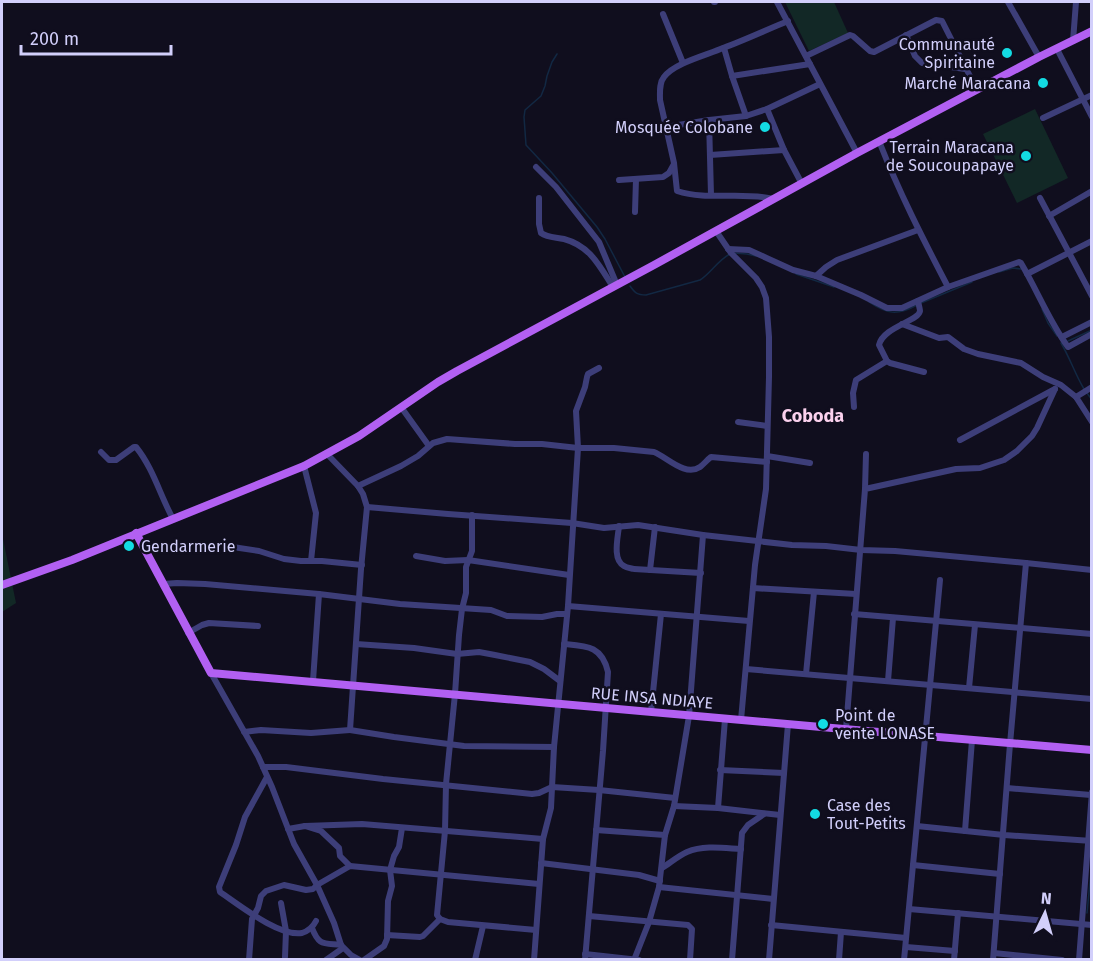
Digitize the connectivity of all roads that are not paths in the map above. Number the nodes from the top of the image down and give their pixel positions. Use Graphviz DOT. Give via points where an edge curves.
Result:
graph roads {
  1 [pos="777,2"];
  2 [pos="1076,2"];
  3 [pos="1010,3"];
  4 [pos="663,14"];
  5 [pos="788,21"];
  6 [pos="1092,31"];
  7 [pos="906,35"];
  8 [pos="1073,41"];
  9 [pos="724,48"];
  10 [pos="1056,49"];
  11 [pos="806,56"];
  12 [pos="1039,57"];
  13 [pos="683,63"];
  14 [pos="810,64"];
  15 [pos="965,69"];
  16 [pos="732,76"];
  17 [pos="820,84"];
  18 [pos="976,90"];
  19 [pos="1092,95"];
  20 [pos="1083,100"];
  21 [pos="767,109"];
  22 [pos="746,116"];
  23 [pos="1092,117"];
  24 [pos="1044,118"];
  25 [pos="709,120"];
  26 [pos="666,127"];
  27 [pos="879,141"];
  28 [pos="784,150"];
  29 [pos="857,153"];
  30 [pos="710,155"];
  31 [pos="674,163"];
  32 [pos="536,167"];
  33 [pos="636,179"];
  34 [pos="619,180"];
  35 [pos="802,184"];
  36 [pos="1092,191"];
  37 [pos="711,195"];
  38 [pos="539,198"];
  39 [pos="1040,198"];
  40 [pos="774,199"];
  41 [pos="635,212"];
  42 [pos="1049,216"];
  43 [pos="918,230"];
  44 [pos="716,231"];
  45 [pos="1092,241"];
  46 [pos="728,249"];
  47 [pos="1068,253"];
  48 [pos="1027,274"];
  49 [pos="816,276"];
  50 [pos="615,286"];
  51 [pos="948,287"];
  52 [pos="1092,296"];
  53 [pos="918,301"];
  54 [pos="1092,322"];
  55 [pos="902,324"];
  56 [pos="1092,334"];
  57 [pos="1062,338"];
  58 [pos="886,361"];
  59 [pos="599,368"];
  60 [pos="924,372"];
  61 [pos="1058,387"];
  62 [pos="1091,387"];
  63 [pos="1076,397"];
  64 [pos="401,407"];
  65 [pos="854,407"];
  66 [pos="738,422"];
  67 [pos="1092,422"];
  68 [pos="767,426"];
  69 [pos="960,440"];
  70 [pos="429,446"];
  71 [pos="578,448"];
  72 [pos="101,452"];
  73 [pos="327,454"];
  74 [pos="866,454"];
  75 [pos="767,459"];
  76 [pos="810,463"];
  77 [pos="304,466"];
  78 [pos="358,486"];
  79 [pos="865,489"];
  80 [pos="367,507"];
  81 [pos="472,515"];
  82 [pos="173,519"];
  83 [pos="572,523"];
  84 [pos="619,526"];
  85 [pos="655,527"];
  86 [pos="136,533"];
  87 [pos="703,535"];
  88 [pos="758,541"];
  89 [pos="226,546"];
  90 [pos="861,550"];
  91 [pos="416,556"];
  92 [pos="468,560"];
  93 [pos="311,561"];
  94 [pos="1026,563"];
  95 [pos="362,565"];
  96 [pos="650,570"];
  97 [pos="1092,570"];
  98 [pos="700,573"];
  99 [pos="569,575"];
  100 [pos="940,580"];
  101 [pos="163,584"];
  102 [pos="2,585"];
  103 [pos="753,588"];
  104 [pos="814,592"];
  105 [pos="319,594"];
  106 [pos="856,594"];
  107 [pos="359,598"];
  108 [pos="568,606"];
  109 [pos="462,609"];
  110 [pos="567,614"];
  111 [pos="661,614"];
  112 [pos="854,614"];
  113 [pos="697,617"];
  114 [pos="893,618"];
  115 [pos="749,621"];
  116 [pos="936,622"];
  117 [pos="975,625"];
  118 [pos="258,626"];
  119 [pos="1020,629"];
  120 [pos="188,633"];
  121 [pos="1092,634"];
  122 [pos="356,644"];
  123 [pos="564,644"];
  124 [pos="458,654"];
  125 [pos="746,669"];
  126 [pos="211,673"];
  127 [pos="806,674"];
  128 [pos="850,678"];
  129 [pos="313,681"];
  130 [pos="560,681"];
  131 [pos="888,681"];
  132 [pos="353,684"];
  133 [pos="930,685"];
  134 [pos="969,688"];
  135 [pos="1015,692"];
  136 [pos="455,694"];
  137 [pos="1092,699"];
  138 [pos="559,703"];
  139 [pos="606,708"];
  140 [pos="651,712"];
  141 [pos="689,716"];
  142 [pos="725,719"];
  143 [pos="741,720"];
  144 [pos="788,724"];
  145 [pos="846,729"];
  146 [pos="350,730"];
  147 [pos="244,732"];
  148 [pos="926,736"];
  149 [pos="972,740"];
  150 [pos="451,744"];
  151 [pos="1010,744"];
  152 [pos="555,747"];
  153 [pos="1092,750"];
  154 [pos="263,767"];
  155 [pos="720,770"];
  156 [pos="784,773"];
  157 [pos="267,777"];
  158 [pos="446,784"];
  159 [pos="552,787"];
  160 [pos="1007,788"];
  161 [pos="599,789"];
  162 [pos="1091,794"];
  163 [pos="675,798"];
  164 [pos="674,806"];
  165 [pos="718,808"];
  166 [pos="764,814"];
  167 [pos="780,815"];
  168 [pos="305,826"];
  169 [pos="917,826"];
  170 [pos="402,828"];
  171 [pos="288,829"];
  172 [pos="596,830"];
  173 [pos="445,831"];
  174 [pos="965,831"];
  175 [pos="665,835"];
  176 [pos="1004,835"];
  177 [pos="543,839"];
  178 [pos="1090,841"];
  179 [pos="741,849"];
  180 [pos="541,863"];
  181 [pos="913,865"];
  182 [pos="350,866"];
  183 [pos="662,868"];
  184 [pos="390,870"];
  185 [pos="592,870"];
  186 [pos="1000,874"];
  187 [pos="441,876"];
  188 [pos="539,884"];
  189 [pos="659,884"];
  190 [pos="317,885"];
  191 [pos="737,896"];
  192 [pos="773,899"];
  193 [pos="281,903"];
  194 [pos="909,909"];
  195 [pos="958,913"];
  196 [pos="254,916"];
  197 [pos="589,916"];
  198 [pos="997,916"];
  199 [pos="440,919"];
  200 [pos="316,921"];
  201 [pos="649,922"];
  202 [pos="1082,924"];
  203 [pos="771,925"];
  204 [pos="1092,925"];
  205 [pos="483,926"];
  206 [pos="312,928"];
  207 [pos="536,930"];
  208 [pos="286,931"];
  209 [pos="841,932"];
  210 [pos="387,935"];
  211 [pos="906,938"];
  212 [pos="342,947"];
  213 [pos="906,947"];
  214 [pos="955,951"];
  215 [pos="335,956"];
  216 [pos="994,956"];
  217 [pos="285,957"];
  218 [pos="585,957"];
  219 [pos="634,959"];
  220 [pos="249,960"];
  221 [pos="326,960"];
  222 [pos="362,960"];
  223 [pos="475,960"];
  224 [pos="534,960"];
  225 [pos="639,960"];
  226 [pos="690,960"];
  227 [pos="732,960"];
  228 [pos="769,960"];
  229 [pos="839,960"];
  230 [pos="904,960"];
  231 [pos="954,960"];
  232 [pos="1062,960"];
  233 [pos="1079,960"];
  1 -- 5 [label="street"];
  2 -- 8 [label="street"];
  3 -- 12 [label="street"];
  4 -- 13 [label="street"];
  5 -- 9 [label="street"];
  5 -- 11 [label="street"];
  6 -- 8 [label="main road"];
  7 -- 11 [label="street" via="874,52 849,35"];
  7 -- 15 [label="street" via="922,63"];
  7 -- 15 [label="street" via="941,20"];
  8 -- 10 [label="main road"];
  9 -- 13 [label="street"];
  9 -- 16 [label="street"];
  10 -- 12 [label="main road"];
  10 -- 20 [label="street"];
  11 -- 14 [label="street"];
  12 -- 18 [label="main road"];
  13 -- 26 [label="street" via="661,82"];
  14 -- 16 [label="street"];
  14 -- 17 [label="street"];
  15 -- 18 [label="street"];
  16 -- 22 [label="street"];
  17 -- 21 [label="street"];
  17 -- 29 [label="street"];
  18 -- 27 [label="main road"];
  19 -- 20 [label="street"];
  20 -- 23 [label="street"];
  20 -- 24 [label="street"];
  21 -- 22 [label="street"];
  21 -- 28 [label="street"];
  22 -- 25 [label="street"];
  25 -- 26 [label="street"];
  25 -- 30 [label="street"];
  26 -- 31 [label="street"];
  27 -- 29 [label="main road"];
  27 -- 43 [label="street"];
  28 -- 30 [label="street"];
  28 -- 35 [label="street"];
  29 -- 35 [label="main road"];
  30 -- 37 [label="street"];
  31 -- 33 [label="street" via="663,177"];
  31 -- 37 [label="street" via="677,191"];
  32 -- 50 [label="street" via="599,242"];
  33 -- 34 [label="street"];
  33 -- 41 [label="street"];
  35 -- 40 [label="main road"];
  36 -- 42 [label="street"];
  37 -- 40 [label="street"];
  38 -- 50 [label="street" via="541,232 587,250"];
  39 -- 42 [label="street"];
  40 -- 44 [label="main road"];
  42 -- 47 [label="street"];
  43 -- 49 [label="street" via="837,260"];
  43 -- 51 [label="street"];
  44 -- 46 [label="street"];
  44 -- 50 [label="main road"];
  45 -- 47 [label="street"];
  46 -- 49 [label="street" via="749,250 801,274"];
  46 -- 68 [label="street" via="756,278 766,298"];
  47 -- 48 [label="street"];
  47 -- 52 [label="street"];
  48 -- 51 [label="street" via="1021,263 1016,263"];
  48 -- 57 [label="street"];
  49 -- 53 [label="street" via="887,308 902,308"];
  50 -- 64 [label="main road" via="438,382"];
  51 -- 53 [label="street"];
  53 -- 55 [label="street" via="920,313"];
  54 -- 57 [label="street"];
  55 -- 58 [label="street" via="880,340"];
  55 -- 61 [label="street" via="939,338 948,337 978,354 1018,362"];
  56 -- 57 [label="street" via="1068,347"];
  58 -- 60 [label="street"];
  58 -- 65 [label="street" via="856,380"];
  59 -- 71 [label="street" via="588,374 577,406"];
  61 -- 63 [label="street"];
  61 -- 69 [label="street"];
  61 -- 79 [label="street" via="1032,436 1004,460"];
  62 -- 63 [label="street"];
  63 -- 67 [label="street"];
  64 -- 70 [label="street"];
  64 -- 73 [label="main road"];
  66 -- 68 [label="street"];
  68 -- 75 [label="street"];
  70 -- 71 [label="street" via="447,439"];
  70 -- 78 [label="street" via="401,466"];
  71 -- 75 [label="street" via="654,452 686,469 698,468 711,457"];
  71 -- 83 [label="street"];
  72 -- 82 [label="street" via="114,461 136,447"];
  73 -- 77 [label="main road"];
  73 -- 78 [label="street"];
  74 -- 79 [label="street"];
  75 -- 76 [label="street"];
  75 -- 88 [label="street"];
  77 -- 82 [label="main road"];
  77 -- 93 [label="street" via="316,513"];
  78 -- 80 [label="street"];
  79 -- 90 [label="street"];
  80 -- 81 [label="street"];
  80 -- 95 [label="street"];
  81 -- 83 [label="street"];
  81 -- 92 [label="street" via="472,551"];
  82 -- 86 [label="main road"];
  83 -- 84 [label="street"];
  83 -- 99 [label="street"];
  84 -- 85 [label="street"];
  84 -- 96 [label="street" via="619,562 634,569"];
  85 -- 87 [label="street"];
  85 -- 96 [label="street"];
  86 -- 101 [label="main road"];
  86 -- 102 [label="main road"];
  87 -- 88 [label="street"];
  87 -- 98 [label="street"];
  88 -- 90 [label="street"];
  88 -- 103 [label="street"];
  89 -- 93 [label="street"];
  90 -- 94 [label="street"];
  90 -- 106 [label="street"];
  91 -- 92 [label="street"];
  92 -- 99 [label="street"];
  92 -- 109 [label="street"];
  93 -- 95 [label="street"];
  94 -- 97 [label="street"];
  94 -- 119 [label="street"];
  95 -- 107 [label="street"];
  96 -- 98 [label="street"];
  98 -- 113 [label="street"];
  99 -- 108 [label="street"];
  100 -- 116 [label="street"];
  101 -- 105 [label="street"];
  101 -- 120 [label="main road"];
  103 -- 104 [label="street"];
  103 -- 115 [label="street"];
  104 -- 106 [label="street"];
  104 -- 127 [label="street"];
  105 -- 107 [label="street"];
  105 -- 129 [label="street"];
  106 -- 112 [label="street"];
  107 -- 109 [label="street"];
  107 -- 122 [label="street"];
  108 -- 110 [label="street"];
  108 -- 111 [label="street"];
  109 -- 110 [label="street" via="491,610 507,616"];
  109 -- 124 [label="street"];
  110 -- 123 [label="street"];
  111 -- 113 [label="street"];
  111 -- 140 [label="street"];
  112 -- 114 [label="street"];
  112 -- 128 [label="street"];
  113 -- 115 [label="street"];
  113 -- 141 [label="street"];
  114 -- 116 [label="street"];
  114 -- 131 [label="street"];
  115 -- 125 [label="street"];
  116 -- 117 [label="street"];
  116 -- 133 [label="street"];
  117 -- 119 [label="street"];
  117 -- 134 [label="street"];
  118 -- 120 [label="street" via="209,623"];
  119 -- 121 [label="street"];
  119 -- 135 [label="street"];
  120 -- 126 [label="main road"];
  122 -- 124 [label="street"];
  122 -- 132 [label="street"];
  123 -- 130 [label="street"];
  123 -- 139 [label="street" via="590,647 601,655 608,672"];
  124 -- 130 [label="street" via="479,652 530,662"];
  124 -- 136 [label="street"];
  125 -- 127 [label="street"];
  125 -- 143 [label="street"];
  126 -- 129 [label="main road, RUE INSA NDIAYE"];
  126 -- 147 [label="street"];
  127 -- 128 [label="street"];
  128 -- 131 [label="street"];
  128 -- 145 [label="street"];
  129 -- 132 [label="main road, RUE INSA NDIAYE"];
  130 -- 138 [label="street"];
  131 -- 133 [label="street"];
  132 -- 136 [label="main road, RUE INSA NDIAYE"];
  132 -- 146 [label="street"];
  133 -- 134 [label="street"];
  133 -- 148 [label="street"];
  134 -- 135 [label="street"];
  135 -- 137 [label="street"];
  135 -- 151 [label="street"];
  136 -- 138 [label="main road, RUE INSA NDIAYE"];
  136 -- 150 [label="street"];
  138 -- 139 [label="main road, RUE INSA NDIAYE"];
  138 -- 152 [label="street"];
  139 -- 140 [label="main road, RUE INSA NDIAYE"];
  139 -- 161 [label="street"];
  140 -- 141 [label="main road, RUE INSA NDIAYE"];
  141 -- 142 [label="main road, RUE INSA NDIAYE"];
  141 -- 163 [label="street"];
  142 -- 143 [label="main road, RUE INSA NDIAYE"];
  142 -- 155 [label="street"];
  143 -- 144 [label="main road, RUE INSA NDIAYE"];
  144 -- 145 [label="main road, RUE INSA NDIAYE"];
  144 -- 156 [label="street"];
  145 -- 148 [label="main road, RUE INSA NDIAYE"];
  146 -- 147 [label="street"];
  146 -- 150 [label="street"];
  147 -- 154 [label="street"];
  148 -- 149 [label="main road, RUE INSA NDIAYE"];
  148 -- 169 [label="street"];
  149 -- 151 [label="main road, RUE INSA NDIAYE"];
  149 -- 174 [label="street"];
  150 -- 152 [label="street"];
  150 -- 158 [label="street"];
  151 -- 153 [label="main road, RUE INSA NDIAYE"];
  151 -- 160 [label="street"];
  152 -- 159 [label="street"];
  154 -- 157 [label="street"];
  154 -- 158 [label="street"];
  155 -- 156 [label="street"];
  155 -- 165 [label="street"];
  156 -- 167 [label="street"];
  157 -- 171 [label="street"];
  157 -- 196 [label="street" via="245,817 219,887 220,892"];
  158 -- 159 [label="street" via="532,794"];
  158 -- 173 [label="street"];
  159 -- 161 [label="street"];
  159 -- 177 [label="street"];
  160 -- 162 [label="street"];
  160 -- 176 [label="street"];
  161 -- 163 [label="street"];
  161 -- 172 [label="street"];
  162 -- 178 [label="street"];
  163 -- 164 [label="street"];
  164 -- 165 [label="street"];
  164 -- 175 [label="street"];
  165 -- 166 [label="street"];
  166 -- 167 [label="street"];
  166 -- 179 [label="street" via="742,833"];
  167 -- 192 [label="street"];
  168 -- 170 [label="street" via="362,824"];
  168 -- 171 [label="street"];
  168 -- 182 [label="street" via="326,835"];
  169 -- 174 [label="street"];
  169 -- 181 [label="street"];
  170 -- 173 [label="street"];
  170 -- 184 [label="street"];
  171 -- 190 [label="street"];
  172 -- 175 [label="street"];
  172 -- 185 [label="street"];
  173 -- 177 [label="street"];
  173 -- 187 [label="street"];
  174 -- 176 [label="street"];
  175 -- 183 [label="street"];
  176 -- 178 [label="street"];
  176 -- 186 [label="street"];
  177 -- 180 [label="street"];
  178 -- 202 [label="street"];
  179 -- 183 [label="street" via="698,849"];
  179 -- 191 [label="street"];
  180 -- 185 [label="street"];
  180 -- 188 [label="street"];
  181 -- 186 [label="street"];
  181 -- 194 [label="street"];
  182 -- 184 [label="street"];
  182 -- 190 [label="street"];
  183 -- 189 [label="street"];
  184 -- 187 [label="street"];
  184 -- 210 [label="street"];
  185 -- 189 [label="street" via="639,875"];
  185 -- 197 [label="street"];
  186 -- 198 [label="street"];
  187 -- 188 [label="street"];
  187 -- 199 [label="street" via="436,911"];
  188 -- 207 [label="street"];
  189 -- 191 [label="street"];
  189 -- 201 [label="street"];
  190 -- 196 [label="street" via="306,890 284,885 266,891"];
  190 -- 212 [label="street"];
  191 -- 192 [label="street"];
  191 -- 227 [label="street"];
  192 -- 203 [label="street"];
  193 -- 208 [label="street"];
  194 -- 195 [label="street"];
  194 -- 211 [label="street"];
  195 -- 198 [label="street"];
  195 -- 214 [label="street"];
  196 -- 208 [label="street"];
  196 -- 220 [label="street"];
  197 -- 201 [label="street"];
  197 -- 218 [label="street"];
  198 -- 202 [label="street"];
  198 -- 216 [label="street"];
  199 -- 205 [label="street"];
  199 -- 210 [label="street" via="420,937"];
  200 -- 206 [label="street"];
  201 -- 219 [label="street"];
  201 -- 226 [label="street" via="690,926"];
  202 -- 204 [label="street"];
  202 -- 233 [label="street"];
  203 -- 209 [label="street"];
  203 -- 228 [label="street"];
  205 -- 207 [label="street"];
  205 -- 223 [label="street"];
  206 -- 208 [label="street" via="303,933"];
  206 -- 212 [label="street" via="319,941"];
  207 -- 224 [label="street"];
  208 -- 217 [label="street"];
  209 -- 211 [label="street"];
  209 -- 229 [label="street"];
  210 -- 222 [label="street" via="384,946"];
  211 -- 213 [label="street"];
  212 -- 215 [label="street"];
  212 -- 222 [label="street"];
  213 -- 214 [label="street"];
  213 -- 230 [label="street"];
  214 -- 231 [label="street"];
  215 -- 221 [label="street"];
  216 -- 232 [label="street"];
  218 -- 219 [label="street"];
  219 -- 225 [label="street"];
}
